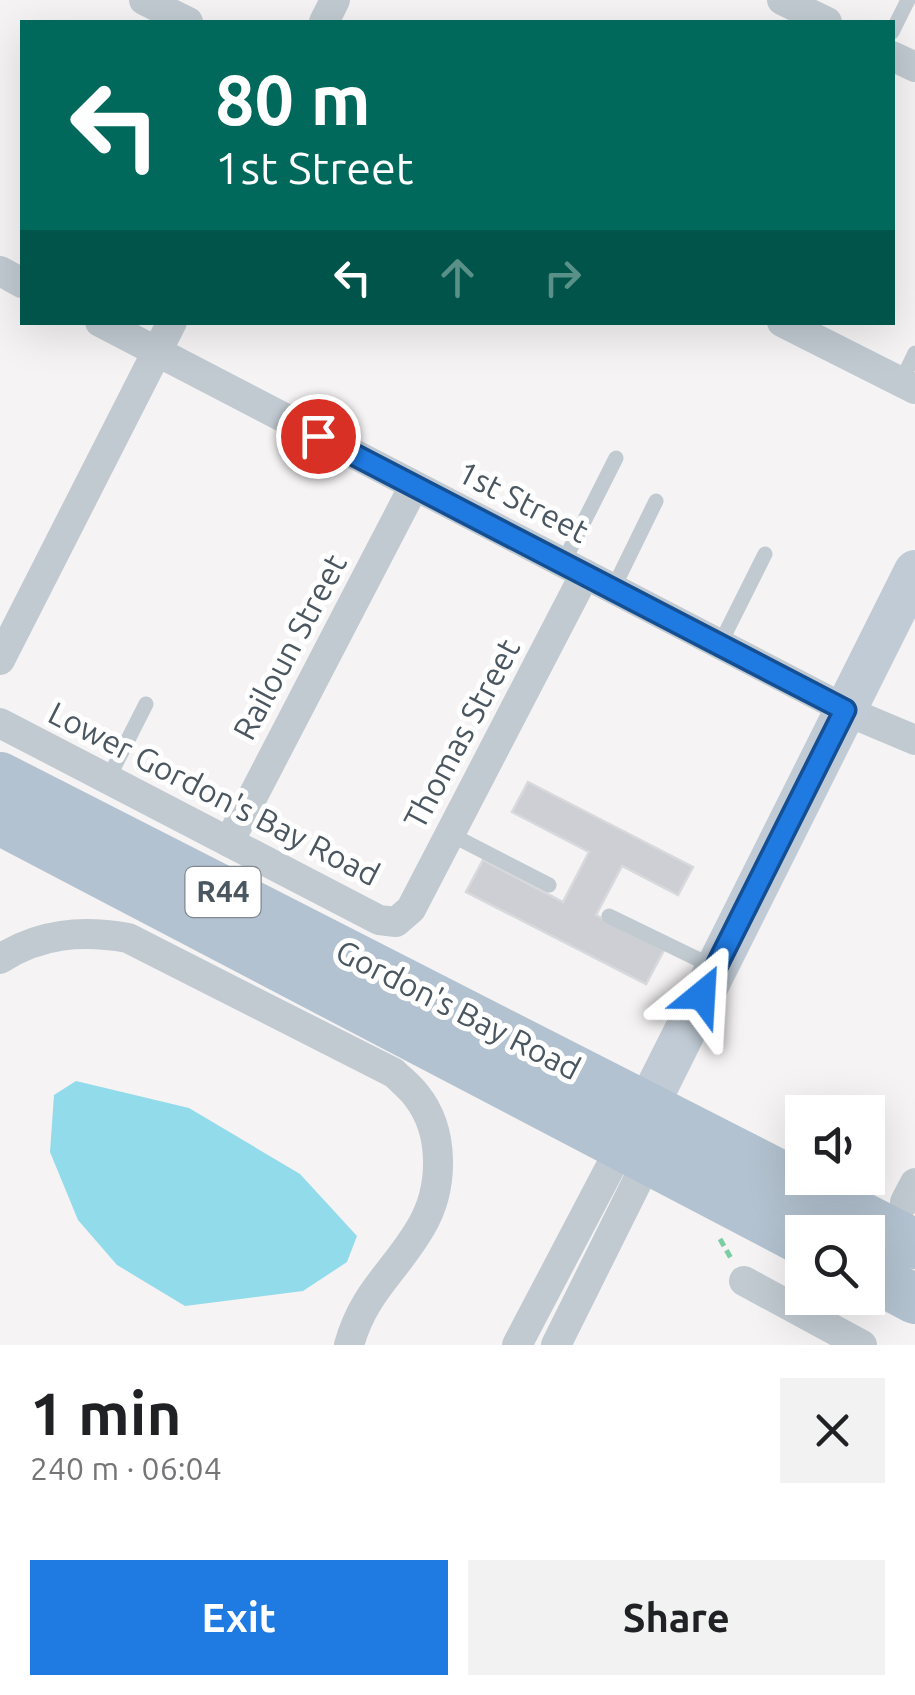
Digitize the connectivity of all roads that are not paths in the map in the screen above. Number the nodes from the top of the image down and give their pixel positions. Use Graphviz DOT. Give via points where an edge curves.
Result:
graph roads {
  1 [pos="144,0"];
  2 [pos="782,0"];
  3 [pos="908,0"];
  4 [pos="184,20"];
  5 [pos="823,20"];
  6 [pos="895,26"];
  7 [pos="106,325"];
  8 [pos="170,325"];
  9 [pos="788,325"];
  10 [pos="157,352"];
  11 [pos="915,353"];
  12 [pos="908,386"];
  13 [pos="616,458"];
  14 [pos="414,486"];
  15 [pos="656,501"];
  16 [pos="765,554"];
  17 [pos="574,568"];
  18 [pos="915,571"];
  19 [pos="613,588"];
  20 [pos="720,644"];
  21 [pos="0,660"];
  22 [pos="146,704"];
  23 [pos="845,710"];
  24 [pos="0,723"];
  25 [pos="915,740"];
  26 [pos="0,777"];
  27 [pos="108,779"];
  28 [pos="0,820"];
  29 [pos="450,834"];
  30 [pos="228,842"];
  31 [pos="550,885"];
  32 [pos="609,916"];
  33 [pos="396,922"];
  34 [pos="0,959"];
  35 [pos="716,968"];
  36 [pos="648,1122"];
  37 [pos="912,1210"];
  38 [pos="588,1212"];
  39 [pos="616,1225"];
  40 [pos="785,1227"];
  41 [pos="744,1281"];
  42 [pos="885,1283"];
  43 [pos="915,1299"];
  44 [pos="829,1337"];
  45 [pos="349,1345"];
  46 [pos="518,1345"];
  47 [pos="556,1345"];
  48 [pos="862,1345"];
  1 -- 4 [label="street"];
  2 -- 5 [label="street"];
  3 -- 6 [label="lane"];
  7 -- 10 [label="street, 1st Street"];
  8 -- 10 [label="street"];
  9 -- 12 [label="street"];
  10 -- 14 [label="street, 1st Street"];
  10 -- 21 [label="street"];
  11 -- 12 [label="lane"];
  13 -- 17 [label="lane"];
  14 -- 17 [label="street, 1st Street"];
  14 -- 30 [label="street, Railoun Street"];
  15 -- 19 [label="lane"];
  16 -- 20 [label="lane"];
  17 -- 19 [label="street, 1st Street"];
  17 -- 29 [label="street, Thomas Street"];
  18 -- 23 [label="main road"];
  19 -- 20 [label="street, 1st Street"];
  20 -- 23 [label="street, 1st Street"];
  22 -- 27 [label="lane"];
  23 -- 25 [label="street, 1st Street"];
  23 -- 35 [label="main road"];
  24 -- 27 [label="street, Lower Gordon's Bay Road"];
  26 -- 36 [label="main road, Gordon's Bay Road / R44"];
  27 -- 30 [label="street, Lower Gordon's Bay Road"];
  28 -- 36 [label="main road, Gordon's Bay Road / R44"];
  29 -- 31 [label="lane"];
  29 -- 33 [label="street, Thomas Street" via="408,914"];
  30 -- 33 [label="street, Lower Gordon's Bay Road" via="379,920"];
  32 -- 35 [label="lane"];
  34 -- 45 [label="street" via="52,936 93,932 128,938 394,1073 416,1095 436,1139 434,1196 421,1227 366,1298"];
  35 -- 36 [label="main road"];
  36 -- 37 [label="main road, Gordon's Bay Road / R44"];
  36 -- 38 [label="street"];
  36 -- 39 [label="street"];
  36 -- 40 [label="main road, Gordon's Bay Road / R44"];
  38 -- 39 [label="street"];
  38 -- 46 [label="street"];
  39 -- 47 [label="street"];
  41 -- 44 [label="street"];
  42 -- 43 [label="main road"];
  44 -- 48 [label="street"];
}
